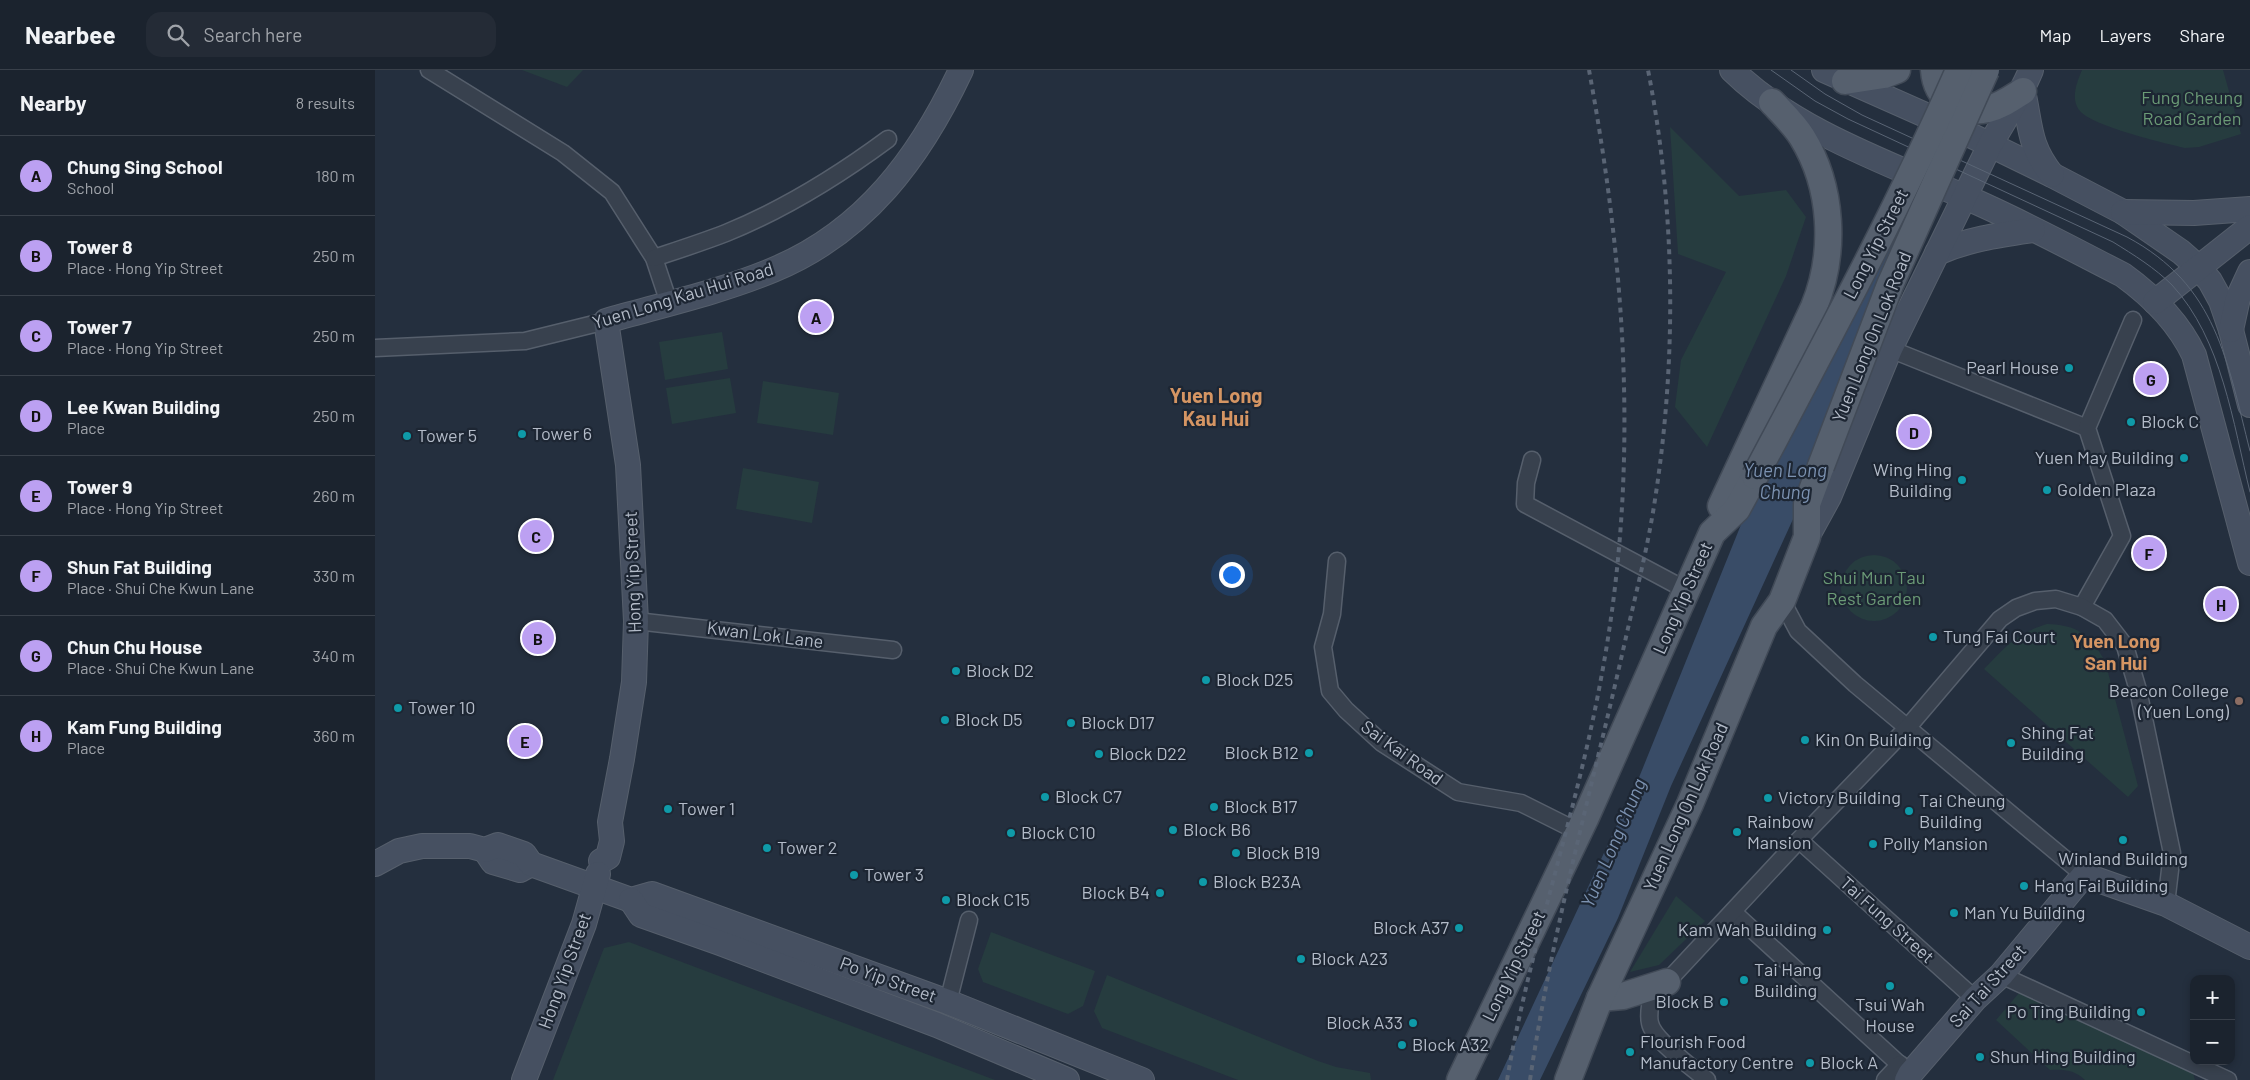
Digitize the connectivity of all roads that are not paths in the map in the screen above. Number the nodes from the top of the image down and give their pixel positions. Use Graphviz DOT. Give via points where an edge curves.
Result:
graph roads {
  1 [pos="429,70"];
  2 [pos="961,70"];
  3 [pos="1732,70"];
  4 [pos="1897,70"];
  5 [pos="1959,70"];
  6 [pos="1986,70"];
  7 [pos="1835,75"];
  8 [pos="1937,80"];
  9 [pos="2027,80"];
  10 [pos="1772,102"];
  11 [pos="1939,126"];
  12 [pos="888,139"];
  13 [pos="1990,145"];
  14 [pos="2052,175"];
  15 [pos="1955,192"];
  16 [pos="2250,210"];
  17 [pos="2123,212"];
  18 [pos="2250,227"];
  19 [pos="2033,230"];
  20 [pos="1937,253"];
  21 [pos="654,258"];
  22 [pos="2198,267"];
  23 [pos="2250,272"];
  24 [pos="2155,302"];
  25 [pos="669,303"];
  26 [pos="2133,320"];
  27 [pos="606,321"];
  28 [pos="2231,330"];
  29 [pos="375,348"];
  30 [pos="1890,349"];
  31 [pos="2250,405"];
  32 [pos="2087,428"];
  33 [pos="1532,460"];
  34 [pos="1712,533"];
  35 [pos="1807,537"];
  36 [pos="1337,560"];
  37 [pos="2250,563"];
  38 [pos="1686,590"];
  39 [pos="1783,601"];
  40 [pos="2083,607"];
  41 [pos="636,620"];
  42 [pos="893,650"];
  43 [pos="1908,727"];
  44 [pos="1579,832"];
  45 [pos="1799,840"];
  46 [pos="375,864"];
  47 [pos="2084,875"];
  48 [pos="594,887"];
  49 [pos="631,900"];
  50 [pos="2166,904"];
  51 [pos="1733,912"];
  52 [pos="969,920"];
  53 [pos="2250,947"];
  54 [pos="2001,975"];
  55 [pos="1667,982"];
  56 [pos="1600,998"];
  57 [pos="1975,999"];
  58 [pos="948,1002"];
  59 [pos="1905,1073"];
  60 [pos="1112,1075"];
  61 [pos="524,1080"];
  62 [pos="1067,1080"];
  63 [pos="1142,1080"];
  64 [pos="1460,1080"];
  65 [pos="1568,1080"];
  66 [pos="1707,1080"];
  67 [pos="1885,1080"];
  68 [pos="2228,1080"];
  1 -- 21 [label="street" via="563,153 612,192"];
  2 -- 25 [label="street, Yuen Long Kau Hui Road" via="909,162 879,198 855,219 830,238 775,270"];
  3 -- 10 [label="street"];
  4 -- 7 [label="main road" via="1884,74"];
  5 -- 11 [label="main road, bridge"];
  6 -- 11 [label="main road, bridge"];
  7 -- 11 [label="street"];
  8 -- 9 [label="main road, bridge" via="1947,100 1960,108 1974,110 1989,109"];
  9 -- 13 [label="street, Yuen Long On Lok Road"];
  9 -- 14 [label="street" via="2033,145"];
  10 -- 15 [label="street, bridge" via="1815,128"];
  10 -- 34 [label="main road" via="1801,135 1813,161 1827,215 1828,253 1814,307 1723,499"];
  11 -- 13 [label="street"];
  11 -- 34 [label="main road, Long Yip Street, bridge" via="1737,509"];
  11 -- 35 [label="main road, Yuen Long On Lok Road, bridge" via="1890,285 1807,504"];
  12 -- 21 [label="street" via="842,173 792,202 727,233"];
  13 -- 14 [label="street"];
  13 -- 15 [label="street, Yuen Long On Lok Road"];
  14 -- 17 [label="street"];
  15 -- 19 [label="street"];
  15 -- 20 [label="street, Yuen Long On Lok Road"];
  16 -- 17 [label="street"];
  17 -- 22 [label="street"];
  18 -- 22 [label="street"];
  19 -- 20 [label="street" via="1982,237"];
  19 -- 24 [label="street" via="2123,274"];
  20 -- 30 [label="street, Yuen Long On Lok Road"];
  21 -- 25 [label="street"];
  22 -- 24 [label="street"];
  22 -- 28 [label="street" via="2221,301"];
  23 -- 28 [label="street" via="2238,298"];
  24 -- 37 [label="street" via="2179,328 2197,363"];
  25 -- 27 [label="street, Yuen Long Kau Hui Road"];
  26 -- 32 [label="street"];
  27 -- 29 [label="street, Yuen Long Kau Hui Road" via="525,341"];
  27 -- 41 [label="street, Hong Yip Street" via="628,465"];
  28 -- 31 [label="street"];
  30 -- 32 [label="street"];
  30 -- 35 [label="street, Yuen Long On Lok Road" via="1829,497"];
  32 -- 40 [label="street" via="2122,536"];
  33 -- 38 [label="street" via="1525,504"];
  34 -- 38 [label="main road, Long Yip Street"];
  35 -- 39 [label="main road, Yuen Long On Lok Road"];
  36 -- 44 [label="street, Sai Kai Road" via="1332,614 1323,647 1330,691 1346,710 1382,743 1458,792 1521,803"];
  38 -- 44 [label="main road, Long Yip Street"];
  39 -- 43 [label="street" via="1797,631"];
  39 -- 56 [label="main road, Yuen Long On Lok Road" via="1764,626 1690,804"];
  40 -- 43 [label="street" via="2056,599 2035,601 2016,608 2000,619"];
  40 -- 50 [label="street" via="2105,620 2125,646 2138,690 2172,853"];
  41 -- 42 [label="street, Kwan Lok Lane"];
  41 -- 48 [label="street, Hong Yip Street" via="634,682 610,822 612,841 608,857 601,861"];
  43 -- 45 [label="street"];
  43 -- 47 [label="street"];
  44 -- 64 [label="main road, Long Yip Street"];
  45 -- 51 [label="street"];
  45 -- 57 [label="street, Tai Fung Street"];
  46 -- 48 [label="street, Po Yip Street" via="399,851 422,846 470,846 485,850 493,862 520,870 531,864"];
  47 -- 50 [label="street"];
  47 -- 54 [label="street, Sai Tai Street"];
  48 -- 49 [label="street, Po Yip Street"];
  48 -- 61 [label="street, Hong Yip Street" via="584,924"];
  49 -- 58 [label="street, Po Yip Street" via="652,894"];
  49 -- 62 [label="street, Po Yip Street" via="641,915 937,1025"];
  50 -- 53 [label="street"];
  51 -- 55 [label="street"];
  51 -- 59 [label="street"];
  52 -- 58 [label="street"];
  54 -- 57 [label="street, Sai Tai Street"];
  54 -- 68 [label="street"];
  55 -- 56 [label="main road" via="1623,996"];
  55 -- 66 [label="street" via="1651,999 1650,1024 1656,1035"];
  56 -- 65 [label="main road, Yuen Long On Lok Road"];
  57 -- 59 [label="street, Sai Tai Street"];
  58 -- 60 [label="street, Po Yip Street"];
  59 -- 67 [label="street"];
  60 -- 63 [label="street, Po Yip Street"];
}
